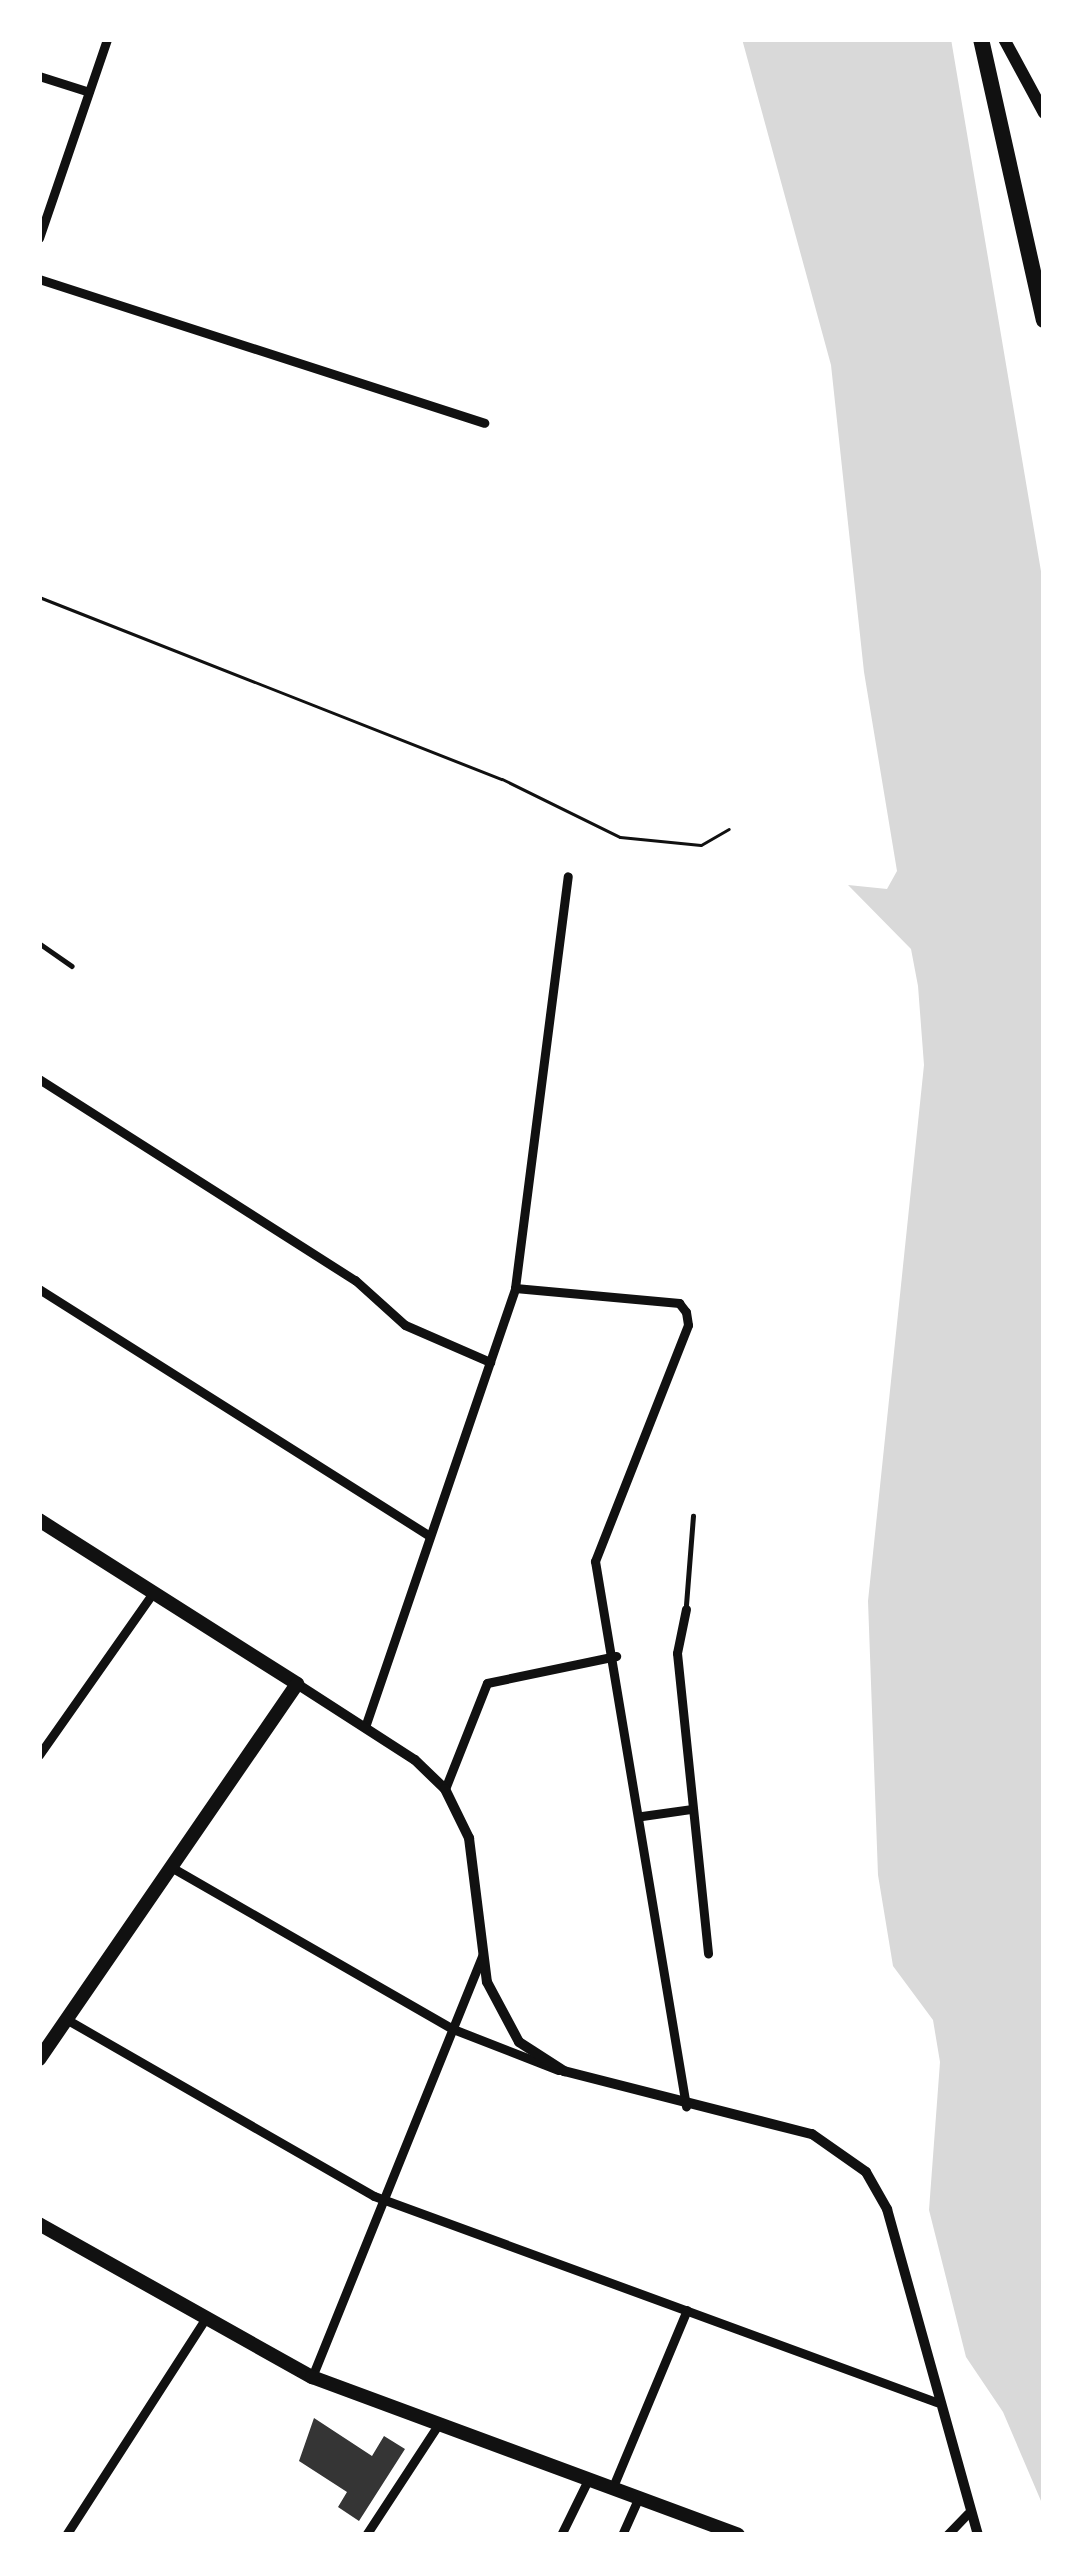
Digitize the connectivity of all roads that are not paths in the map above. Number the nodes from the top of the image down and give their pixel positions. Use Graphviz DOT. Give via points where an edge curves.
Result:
graph roads {
  1 [pos="107,39"];
  2 [pos="981,39"];
  3 [pos="1004,39"];
  4 [pos="39,76"];
  5 [pos="89,92"];
  6 [pos="1042,110"];
  7 [pos="39,238"];
  8 [pos="39,279"];
  9 [pos="1044,320"];
  10 [pos="484,423"];
  11 [pos="568,876"];
  12 [pos="39,943"];
  13 [pos="71,966"];
  14 [pos="39,1078"];
  15 [pos="39,1288"];
  16 [pos="515,1288"];
  17 [pos="490,1362"];
  18 [pos="693,1516"];
  19 [pos="39,1520"];
  20 [pos="430,1536"];
  21 [pos="153,1593"];
  22 [pos="686,1609"];
  23 [pos="616,1656"];
  24 [pos="297,1684"];
  25 [pos="364,1727"];
  26 [pos="39,1755"];
  27 [pos="445,1789"];
  28 [pos="691,1810"];
  29 [pos="642,1816"];
  30 [pos="171,1868"];
  31 [pos="708,1953"];
  32 [pos="483,1954"];
  33 [pos="66,2019"];
  34 [pos="453,2029"];
  35 [pos="39,2059"];
  36 [pos="564,2071"];
  37 [pos="686,2106"];
  38 [pos="384,2199"];
  39 [pos="39,2224"];
  40 [pos="687,2310"];
  41 [pos="203,2320"];
  42 [pos="312,2377"];
  43 [pos="936,2402"];
  44 [pos="438,2425"];
  45 [pos="588,2480"];
  46 [pos="612,2489"];
  47 [pos="638,2499"];
  48 [pos="968,2512"];
  49 [pos="66,2535"];
  50 [pos="366,2535"];
  51 [pos="560,2535"];
  52 [pos="622,2535"];
  53 [pos="738,2535"];
  54 [pos="947,2535"];
  55 [pos="978,2535"];
  1 -- 5 [label="street"];
  2 -- 9 [label="highway"];
  3 -- 6 [label="main road"];
  4 -- 5 [label="street"];
  5 -- 7 [label="street"];
  8 -- 10 [label="street"];
  11 -- 16 [label="street"];
  12 -- 13 [label="lane"];
  14 -- 17 [label="street" via="355,1280 405,1325"];
  15 -- 20 [label="street"];
  16 -- 17 [label="street"];
  16 -- 23 [label="street" via="679,1303 688,1325 595,1561"];
  17 -- 20 [label="street"];
  18 -- 22 [label="lane"];
  19 -- 21 [label="main road"];
  20 -- 25 [label="street"];
  21 -- 24 [label="main road"];
  21 -- 26 [label="street"];
  22 -- 28 [label="street" via="677,1653"];
  23 -- 27 [label="street" via="488,1683"];
  23 -- 29 [label="street"];
  24 -- 25 [label="street"];
  24 -- 30 [label="main road"];
  25 -- 27 [label="street"];
  27 -- 32 [label="street" via="469,1838"];
  28 -- 29 [label="street"];
  28 -- 31 [label="street"];
  29 -- 37 [label="street"];
  30 -- 33 [label="main road"];
  30 -- 34 [label="street"];
  32 -- 34 [label="street"];
  32 -- 36 [label="street" via="504,2024"];
  33 -- 35 [label="main road"];
  33 -- 38 [label="street"];
  34 -- 36 [label="street"];
  34 -- 38 [label="street"];
  36 -- 37 [label="street"];
  37 -- 43 [label="street" via="812,2134 866,2172 887,2209"];
  38 -- 40 [label="street"];
  38 -- 42 [label="street"];
  39 -- 41 [label="main road"];
  40 -- 43 [label="street"];
  40 -- 46 [label="street"];
  41 -- 42 [label="main road"];
  41 -- 49 [label="street"];
  42 -- 44 [label="main road"];
  43 -- 48 [label="street"];
  44 -- 45 [label="main road"];
  44 -- 50 [label="street"];
  45 -- 46 [label="main road"];
  45 -- 51 [label="street"];
  46 -- 47 [label="main road"];
  47 -- 52 [label="street"];
  47 -- 53 [label="main road"];
  48 -- 54 [label="street"];
  48 -- 55 [label="street"];
}
